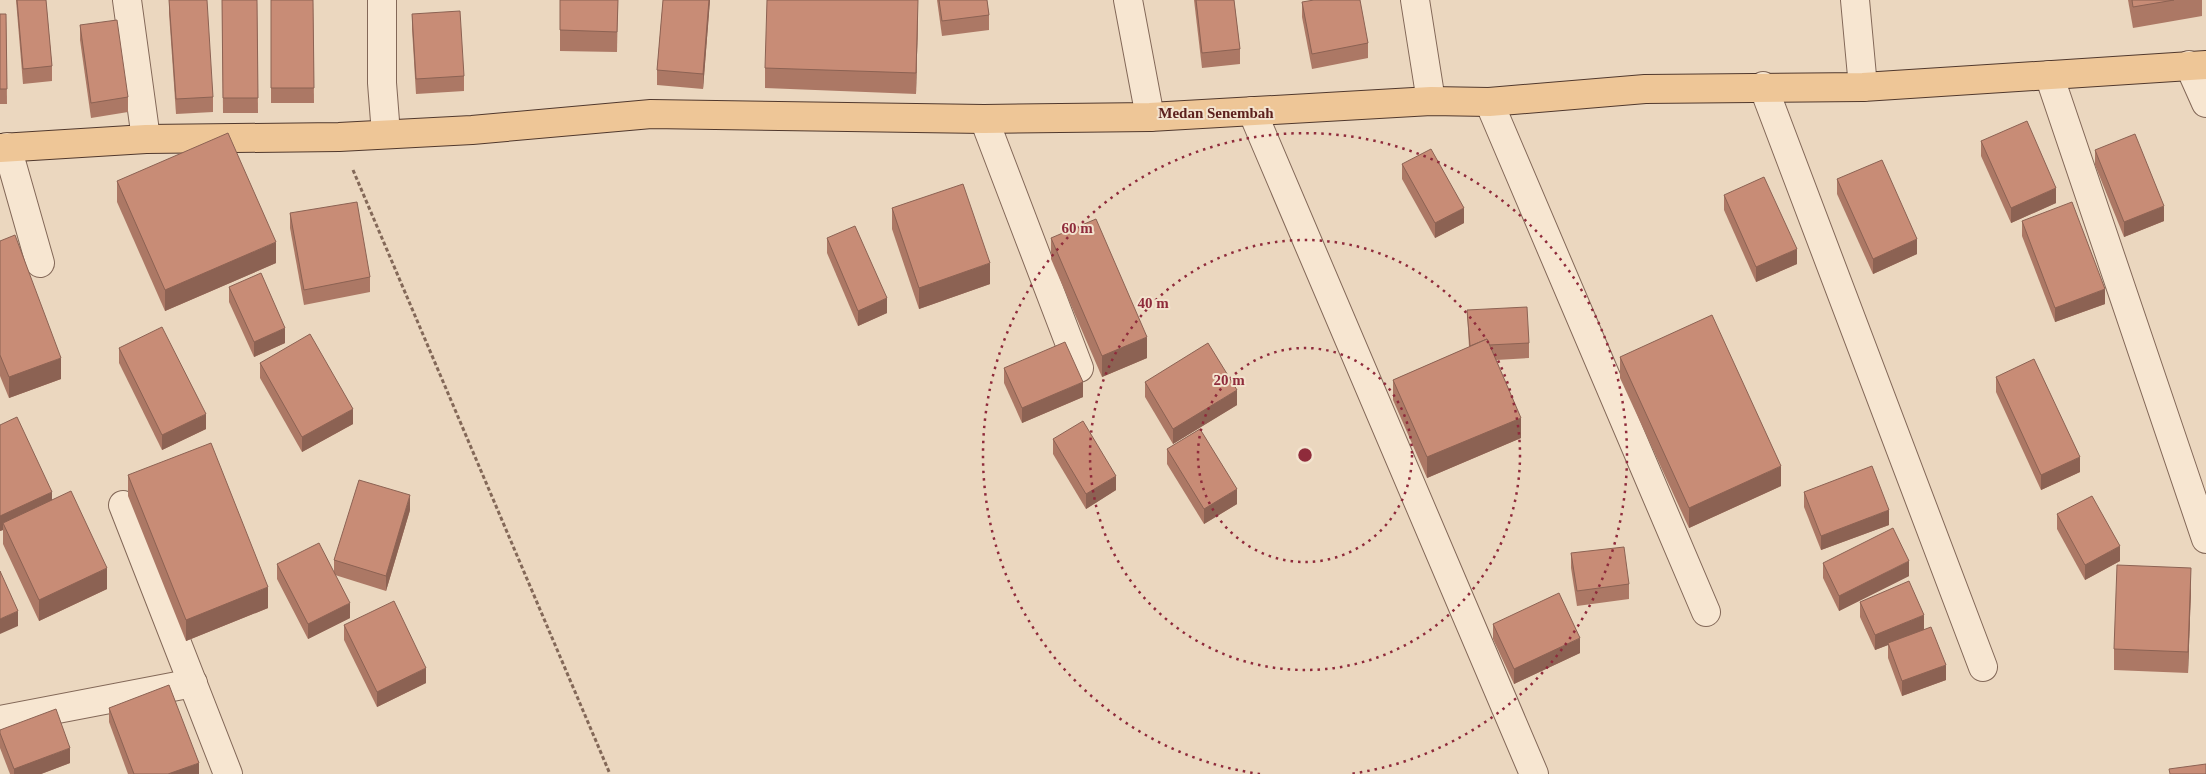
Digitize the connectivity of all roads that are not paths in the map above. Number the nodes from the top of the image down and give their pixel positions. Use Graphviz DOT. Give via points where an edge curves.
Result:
graph roads {
  1 [pos="127,0"];
  2 [pos="382,0"];
  3 [pos="1128,0"];
  4 [pos="1415,0"];
  5 [pos="1855,0"];
  6 [pos="2197,65"];
  7 [pos="2049,75"];
  8 [pos="1763,86"];
  9 [pos="1863,87"];
  10 [pos="1431,102"];
  11 [pos="1489,102"];
  12 [pos="2206,103"];
  13 [pos="1252,111"];
  14 [pos="1150,117"];
  15 [pos="984,119"];
  16 [pos="386,134"];
  17 [pos="146,139"];
  18 [pos="4,147"];
  19 [pos="40,263"];
  20 [pos="1079,368"];
  21 [pos="123,505"];
  22 [pos="2206,539"];
  23 [pos="1706,612"];
  24 [pos="1983,666"];
  25 [pos="193,683"];
  26 [pos="0,720"];
  27 [pos="228,774"];
  28 [pos="1534,774"];
  1 -- 17 [label="street"];
  2 -- 16 [label="street"];
  3 -- 14 [label="street"];
  4 -- 10 [label="street"];
  5 -- 9 [label="street"];
  6 -- 7 [label="main road"];
  6 -- 12 [label="street"];
  7 -- 9 [label="main road"];
  7 -- 22 [label="street"];
  8 -- 9 [label="main road"];
  8 -- 11 [label="main road" via="1645,89"];
  8 -- 24 [label="street"];
  10 -- 11 [label="main road"];
  10 -- 13 [label="main road"];
  11 -- 23 [label="street"];
  13 -- 14 [label="main road"];
  13 -- 28 [label="street"];
  14 -- 15 [label="main road"];
  15 -- 16 [label="main road" via="652,114"];
  15 -- 20 [label="street"];
  16 -- 17 [label="main road"];
  17 -- 18 [label="main road"];
  18 -- 19 [label="street"];
  21 -- 25 [label="street"];
  25 -- 26 [label="street"];
  25 -- 27 [label="street"];
}
